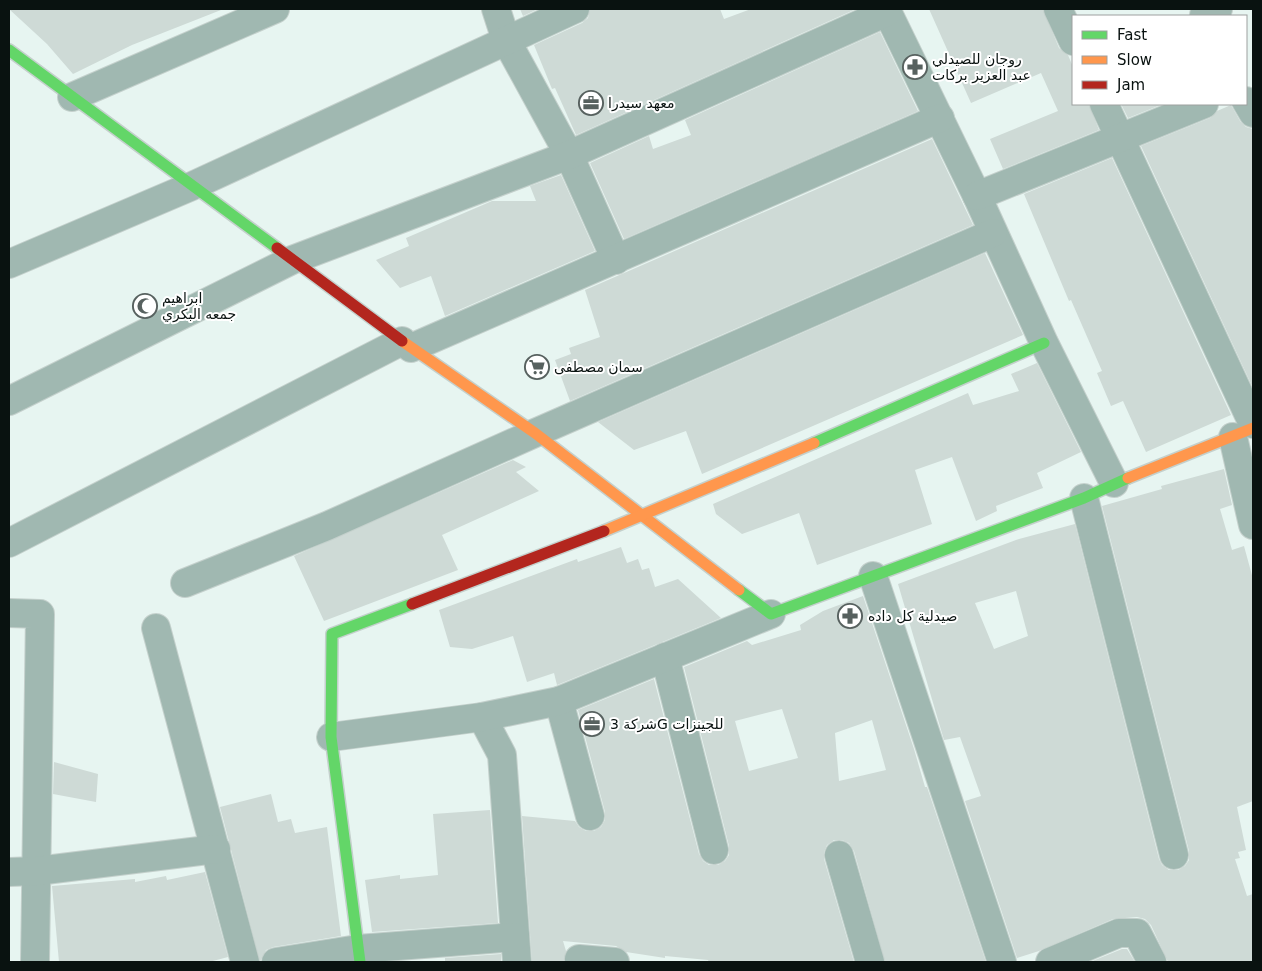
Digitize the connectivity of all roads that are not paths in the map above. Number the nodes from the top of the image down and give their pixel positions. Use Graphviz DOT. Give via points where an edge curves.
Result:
graph roads {
  1 [pos="275,9"];
  2 [pos="496,9"];
  3 [pos="574,9"];
  4 [pos="1058,9"];
  5 [pos="887,10"];
  6 [pos="1072,39"];
  7 [pos="506,40"];
  8 [pos="13,60"];
  9 [pos="72,97"];
  10 [pos="1104,105"];
  11 [pos="1201,105"];
  12 [pos="940,118"];
  13 [pos="1120,137"];
  14 [pos="569,155"];
  15 [pos="192,186"];
  16 [pos="977,196"];
  17 [pos="994,233"];
  18 [pos="292,260"];
  19 [pos="616,260"];
  20 [pos="9,264"];
  21 [pos="1044,343"];
  22 [pos="406,344"];
  23 [pos="9,401"];
  24 [pos="1247,429"];
  25 [pos="535,433"];
  26 [pos="1114,482"];
  27 [pos="1084,498"];
  28 [pos="645,516"];
  29 [pos="1253,525"];
  30 [pos="9,543"];
  31 [pos="873,576"];
  32 [pos="186,583"];
  33 [pos="9,613"];
  34 [pos="771,614"];
  35 [pos="156,628"];
  36 [pos="665,657"];
  37 [pos="559,700"];
  38 [pos="482,717"];
  39 [pos="331,737"];
  40 [pos="590,816"];
  41 [pos="216,849"];
  42 [pos="714,850"];
  43 [pos="839,855"];
  44 [pos="1174,855"];
  45 [pos="37,871"];
  46 [pos="9,872"];
  47 [pos="516,950"];
  48 [pos="359,956"];
  49 [pos="35,962"];
  50 [pos="245,962"];
  51 [pos="276,962"];
  52 [pos="580,962"];
  53 [pos="615,962"];
  54 [pos="870,962"];
  55 [pos="1002,962"];
  56 [pos="1050,962"];
  57 [pos="1152,962"];
  1 -- 9 [label="street"];
  2 -- 7 [label="street"];
  3 -- 7 [label="street"];
  4 -- 6 [label="street"];
  5 -- 12 [label="street"];
  5 -- 14 [label="street"];
  7 -- 14 [label="street"];
  7 -- 15 [label="street"];
  8 -- 9 [label="street"];
  9 -- 15 [label="street"];
  10 -- 13 [label="street"];
  11 -- 13 [label="street"];
  12 -- 16 [label="street"];
  12 -- 19 [label="street"];
  13 -- 16 [label="street"];
  13 -- 24 [label="street"];
  14 -- 18 [label="street"];
  14 -- 19 [label="street"];
  15 -- 18 [label="street"];
  15 -- 20 [label="street"];
  16 -- 17 [label="street"];
  17 -- 21 [label="street"];
  17 -- 25 [label="street"];
  18 -- 22 [label="street"];
  18 -- 23 [label="street"];
  19 -- 22 [label="street"];
  21 -- 26 [label="street"];
  21 -- 28 [label="street"];
  22 -- 25 [label="street"];
  22 -- 30 [label="street"];
  24 -- 26 [label="street"];
  24 -- 29 [label="street"];
  25 -- 28 [label="street"];
  25 -- 32 [label="street" via="327,526"];
  26 -- 27 [label="street"];
  27 -- 31 [label="street"];
  27 -- 44 [label="street"];
  28 -- 34 [label="street"];
  28 -- 39 [label="street" via="332,634"];
  31 -- 34 [label="street"];
  31 -- 55 [label="street"];
  33 -- 45 [label="street" via="40,614"];
  34 -- 36 [label="street"];
  35 -- 41 [label="street"];
  36 -- 37 [label="street"];
  36 -- 42 [label="street"];
  37 -- 38 [label="street"];
  37 -- 40 [label="street"];
  38 -- 39 [label="street"];
  38 -- 47 [label="street" via="502,755"];
  39 -- 48 [label="street"];
  41 -- 45 [label="street"];
  41 -- 50 [label="street"];
  43 -- 54 [label="street"];
  45 -- 46 [label="street"];
  45 -- 49 [label="street"];
  47 -- 48 [label="street"];
  48 -- 51 [label="street"];
  52 -- 53 [label="street" via="579,959"];
  56 -- 57 [label="street" via="1119,933 1137,932"];
}
